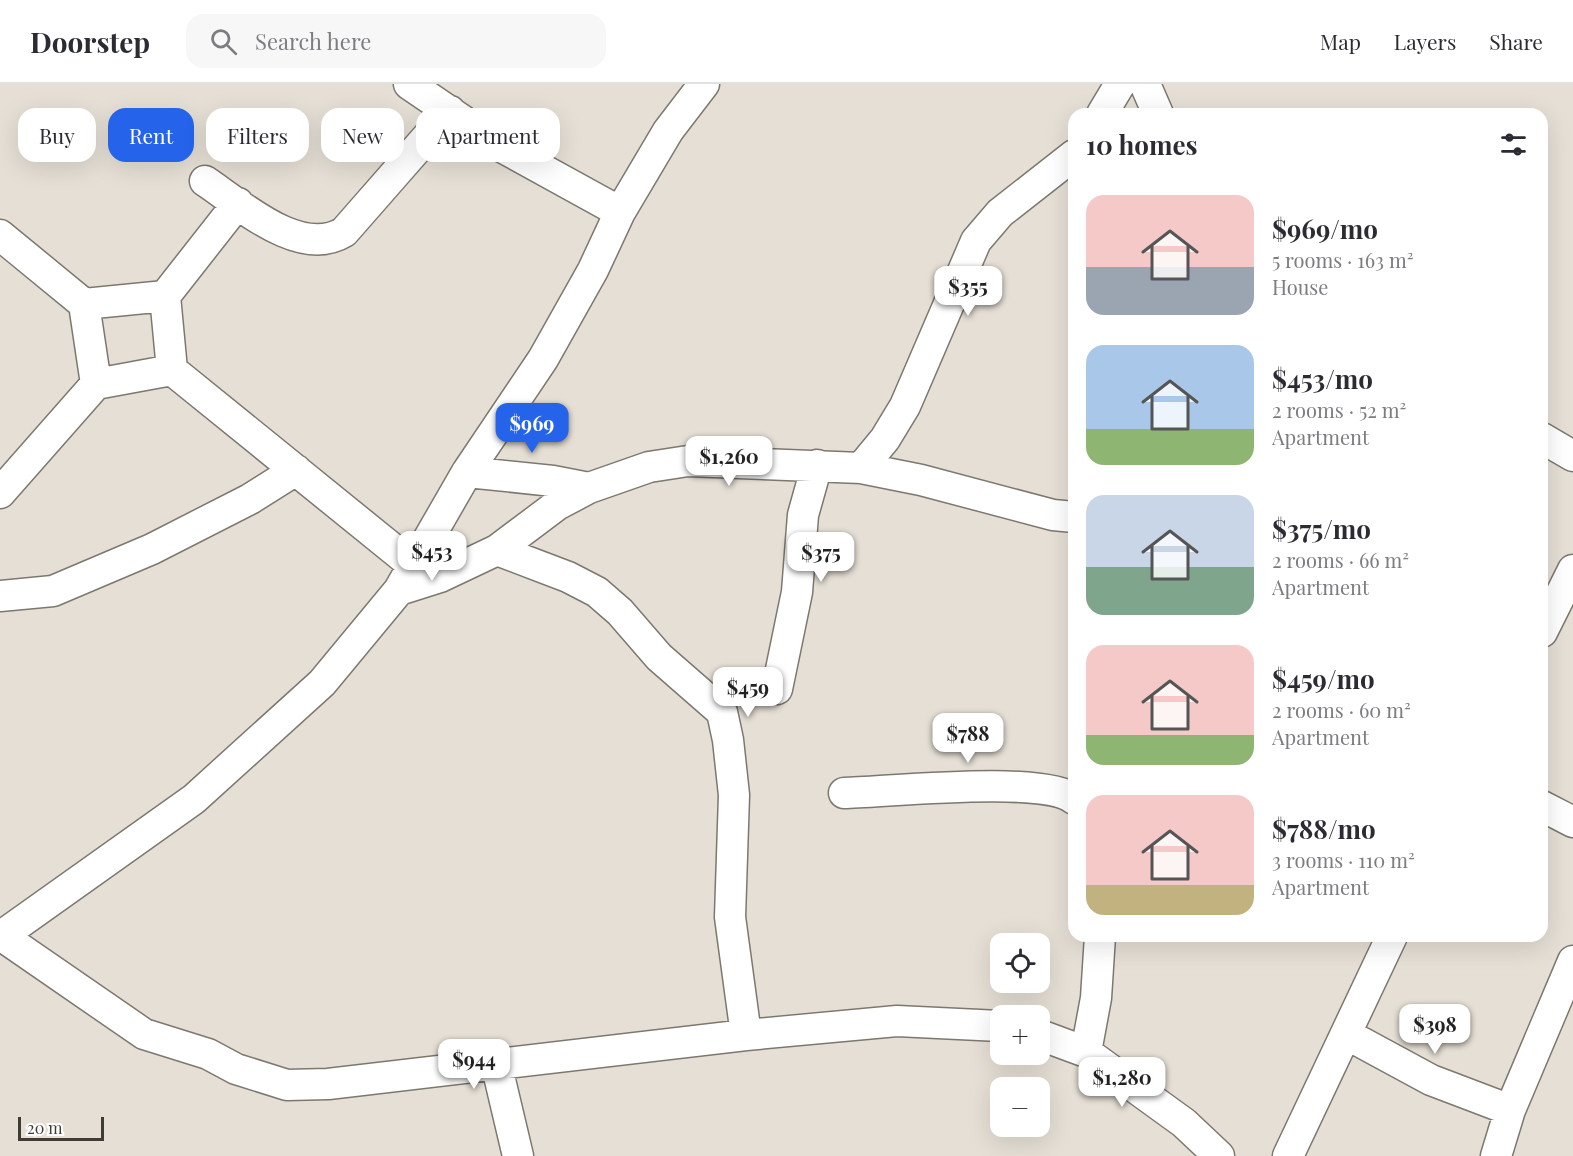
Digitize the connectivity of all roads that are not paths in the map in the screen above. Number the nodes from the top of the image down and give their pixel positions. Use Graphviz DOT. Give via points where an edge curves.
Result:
graph roads {
  1 [pos="409,84"];
  2 [pos="704,84"];
  3 [pos="1119,84"];
  4 [pos="1145,84"];
  5 [pos="445,108"];
  6 [pos="1105,108"];
  7 [pos="1155,108"];
  8 [pos="416,150"];
  9 [pos="1068,160"];
  10 [pos="529,162"];
  11 [pos="205,181"];
  12 [pos="238,203"];
  13 [pos="620,212"];
  14 [pos="0,235"];
  15 [pos="165,296"];
  16 [pos="84,304"];
  17 [pos="172,370"];
  18 [pos="96,384"];
  19 [pos="1548,441"];
  20 [pos="1573,456"];
  21 [pos="817,465"];
  22 [pos="861,468"];
  23 [pos="296,471"];
  24 [pos="468,472"];
  25 [pos="589,488"];
  26 [pos="0,493"];
  27 [pos="1068,516"];
  28 [pos="497,550"];
  29 [pos="1573,570"];
  30 [pos="407,578"];
  31 [pos="0,596"];
  32 [pos="1548,620"];
  33 [pos="777,689"];
  34 [pos="844,793"];
  35 [pos="1068,795"];
  36 [pos="1548,809"];
  37 [pos="1573,822"];
  38 [pos="1,936"];
  39 [pos="1100,942"];
  40 [pos="1389,942"];
  41 [pos="1573,961"];
  42 [pos="990,1026"];
  43 [pos="1346,1034"];
  44 [pos="746,1035"];
  45 [pos="1050,1039"];
  46 [pos="1086,1052"];
  47 [pos="496,1063"];
  48 [pos="1510,1110"];
  49 [pos="518,1156"];
  50 [pos="1219,1156"];
  51 [pos="1288,1156"];
  52 [pos="1496,1156"];
  1 -- 5 [label="street"];
  2 -- 13 [label="street" via="668,131"];
  3 -- 6 [label="street"];
  4 -- 7 [label="street"];
  8 -- 12 [label="street" via="344,232 330,240 310,241 282,231"];
  9 -- 22 [label="street" via="1000,213 975,241 905,406"];
  10 -- 13 [label="street"];
  11 -- 12 [label="street"];
  12 -- 15 [label="street"];
  13 -- 24 [label="street" via="543,359"];
  14 -- 16 [label="street"];
  15 -- 16 [label="street"];
  15 -- 17 [label="street"];
  16 -- 18 [label="street"];
  17 -- 18 [label="street"];
  17 -- 23 [label="street"];
  18 -- 26 [label="street"];
  19 -- 20 [label="street"];
  21 -- 22 [label="street"];
  21 -- 25 [label="street" via="688,461 649,467"];
  21 -- 33 [label="street" via="803,515 797,592"];
  22 -- 27 [label="street"];
  23 -- 30 [label="street"];
  23 -- 31 [label="street" via="152,549 53,591"];
  24 -- 25 [label="street"];
  24 -- 30 [label="street"];
  25 -- 28 [label="street" via="557,505"];
  28 -- 30 [label="street" via="440,577"];
  28 -- 44 [label="street" via="597,592 659,657 722,712 734,795 730,917"];
  29 -- 32 [label="street"];
  30 -- 38 [label="street" via="322,682 194,799"];
  34 -- 35 [label="street" via="975,787 1041,789"];
  36 -- 37 [label="street"];
  38 -- 47 [label="street" via="144,1034 287,1085 328,1084"];
  39 -- 46 [label="street" via="1096,998"];
  40 -- 43 [label="street"];
  41 -- 48 [label="street"];
  42 -- 44 [label="street" via="897,1021"];
  43 -- 48 [label="street" via="1431,1080"];
  43 -- 51 [label="street"];
  44 -- 47 [label="street"];
  45 -- 46 [label="street"];
  46 -- 50 [label="street" via="1184,1123"];
  47 -- 49 [label="street"];
  48 -- 52 [label="street"];
}
